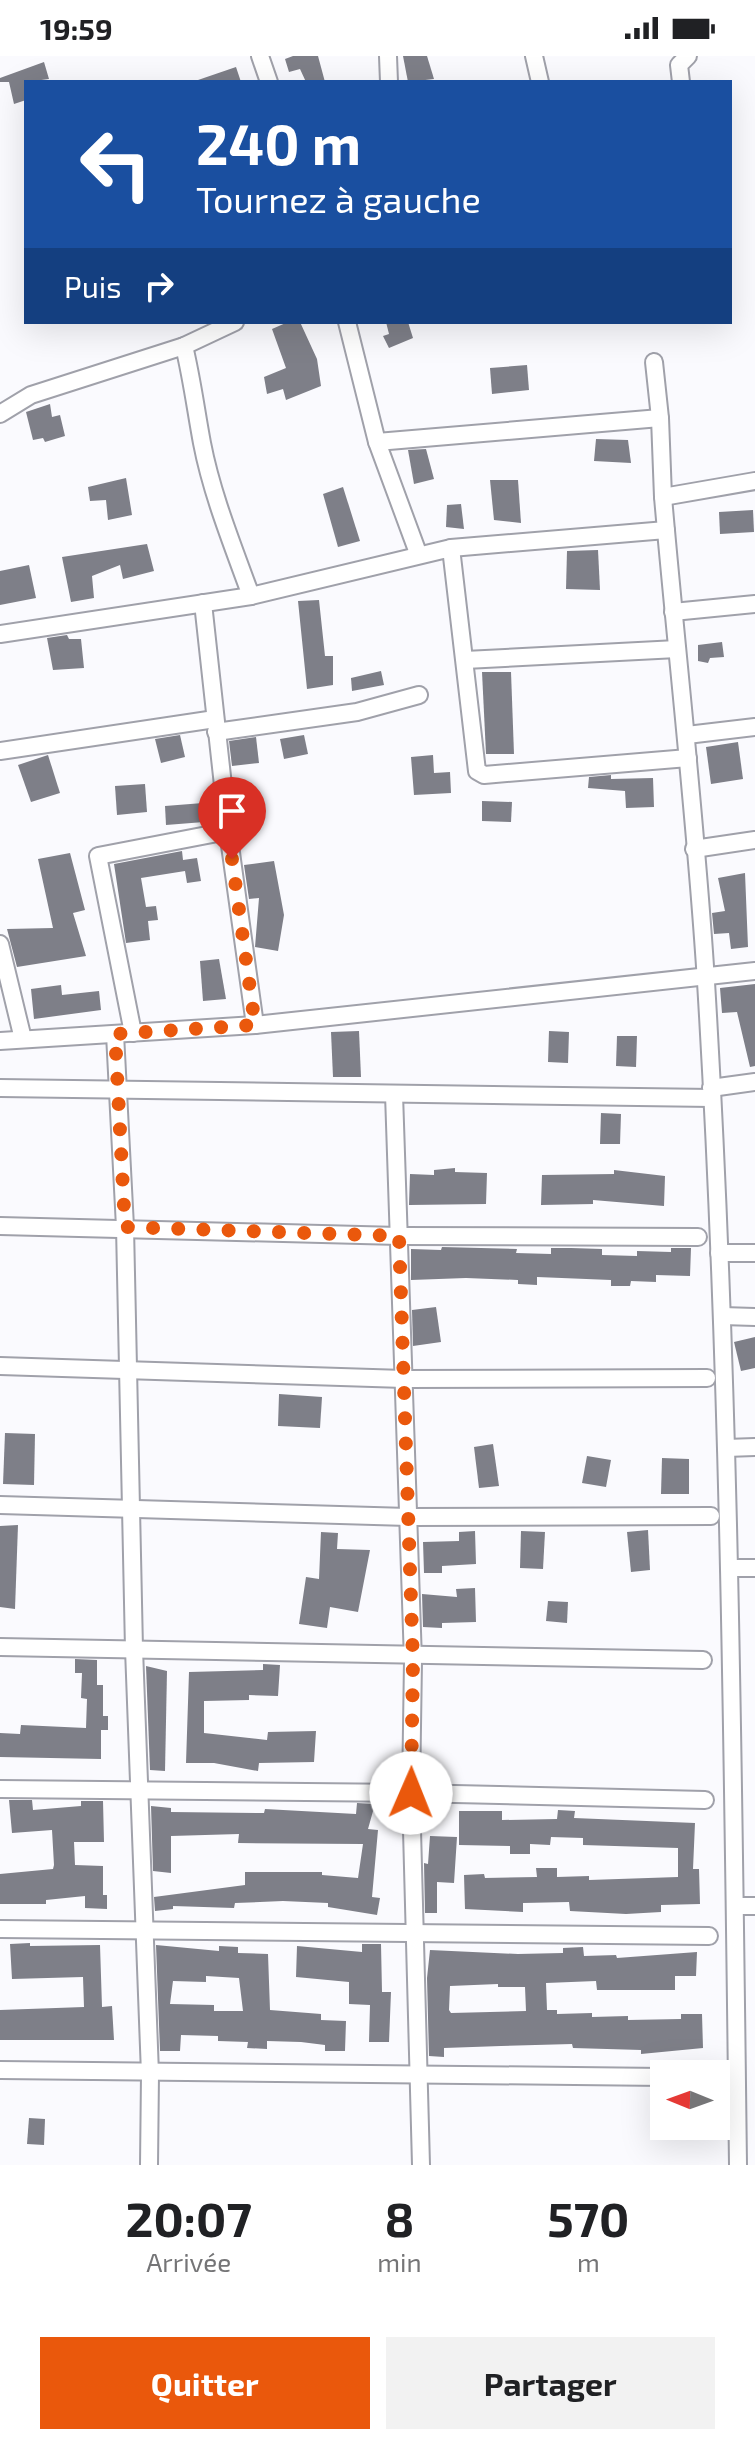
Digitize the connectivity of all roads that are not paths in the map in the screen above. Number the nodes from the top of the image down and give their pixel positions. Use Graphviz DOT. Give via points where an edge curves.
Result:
graph roads {
  1 [pos="260,56"];
  2 [pos="388,56"];
  3 [pos="534,56"];
  4 [pos="688,56"];
  5 [pos="268,80"];
  6 [pos="389,80"];
  7 [pos="540,80"];
  8 [pos="681,80"];
  9 [pos="231,324"];
  10 [pos="348,324"];
  11 [pos="184,346"];
  12 [pos="654,362"];
  13 [pos="0,414"];
  14 [pos="660,418"];
  15 [pos="377,442"];
  16 [pos="755,481"];
  17 [pos="663,497"];
  18 [pos="666,530"];
  19 [pos="451,548"];
  20 [pos="418,553"];
  21 [pos="251,596"];
  22 [pos="203,603"];
  23 [pos="755,604"];
  24 [pos="673,612"];
  25 [pos="0,634"];
  26 [pos="677,649"];
  27 [pos="465,660"];
  28 [pos="419,695"];
  29 [pos="215,726"];
  30 [pos="755,727"];
  31 [pos="687,735"];
  32 [pos="0,751"];
  33 [pos="688,758"];
  34 [pos="228,831"];
  35 [pos="755,840"];
  36 [pos="694,849"];
  37 [pos="0,944"];
  38 [pos="755,971"];
  39 [pos="706,978"];
  40 [pos="255,1025"];
  41 [pos="133,1033"];
  42 [pos="115,1034"];
  43 [pos="23,1039"];
  44 [pos="0,1041"];
  45 [pos="755,1082"];
  46 [pos="0,1088"];
  47 [pos="121,1090"];
  48 [pos="712,1093"];
  49 [pos="394,1094"];
  50 [pos="0,1226"];
  51 [pos="125,1227"];
  52 [pos="399,1236"];
  53 [pos="698,1237"];
  54 [pos="719,1253"];
  55 [pos="755,1253"];
  56 [pos="722,1316"];
  57 [pos="755,1317"];
  58 [pos="0,1366"];
  59 [pos="128,1370"];
  60 [pos="707,1378"];
  61 [pos="404,1379"];
  62 [pos="755,1447"];
  63 [pos="726,1448"];
  64 [pos="0,1505"];
  65 [pos="131,1507"];
  66 [pos="711,1516"];
  67 [pos="408,1517"];
  68 [pos="729,1568"];
  69 [pos="755,1568"];
  70 [pos="0,1647"];
  71 [pos="134,1649"];
  72 [pos="413,1655"];
  73 [pos="703,1660"];
  74 [pos="0,1789"];
  75 [pos="139,1791"];
  76 [pos="411,1793"];
  77 [pos="705,1800"];
  78 [pos="735,1906"];
  79 [pos="755,1906"];
  80 [pos="0,1929"];
  81 [pos="416,1931"];
  82 [pos="145,1932"];
  83 [pos="709,1936"];
  84 [pos="0,2070"];
  85 [pos="150,2074"];
  86 [pos="416,2074"];
  87 [pos="650,2077"];
  88 [pos="149,2165"];
  89 [pos="421,2165"];
  90 [pos="738,2165"];
  1 -- 5 [label="street"];
  2 -- 6 [label="street"];
  3 -- 7 [label="street"];
  4 -- 8 [label="street" via="679,65"];
  9 -- 11 [label="street"];
  10 -- 15 [label="street"];
  11 -- 13 [label="street" via="31,395"];
  11 -- 21 [label="street" via="202,444"];
  12 -- 14 [label="street"];
  14 -- 15 [label="street"];
  14 -- 17 [label="street"];
  15 -- 20 [label="street"];
  16 -- 17 [label="street"];
  17 -- 18 [label="street"];
  18 -- 19 [label="street"];
  18 -- 24 [label="street"];
  19 -- 20 [label="street"];
  19 -- 27 [label="street"];
  20 -- 21 [label="street"];
  21 -- 22 [label="street"];
  22 -- 25 [label="street"];
  22 -- 29 [label="street"];
  23 -- 24 [label="street"];
  24 -- 26 [label="street"];
  26 -- 27 [label="street"];
  26 -- 31 [label="street"];
  27 -- 33 [label="street" via="474,763 484,775"];
  28 -- 29 [label="street" via="357,712"];
  29 -- 32 [label="street"];
  29 -- 34 [label="street"];
  30 -- 31 [label="street"];
  31 -- 33 [label="street"];
  33 -- 36 [label="street"];
  34 -- 40 [label="street"];
  34 -- 41 [label="street" via="98,856"];
  35 -- 36 [label="street"];
  36 -- 39 [label="street"];
  37 -- 43 [label="street"];
  38 -- 39 [label="street"];
  39 -- 40 [label="street"];
  39 -- 48 [label="street"];
  40 -- 41 [label="street"];
  41 -- 42 [label="street"];
  42 -- 43 [label="street"];
  42 -- 47 [label="street"];
  43 -- 44 [label="street"];
  45 -- 48 [label="street"];
  46 -- 47 [label="street"];
  47 -- 49 [label="street"];
  47 -- 51 [label="street"];
  48 -- 49 [label="street"];
  48 -- 54 [label="street"];
  49 -- 52 [label="street"];
  50 -- 51 [label="street"];
  51 -- 52 [label="street"];
  51 -- 59 [label="street"];
  52 -- 53 [label="street"];
  52 -- 61 [label="street"];
  54 -- 55 [label="street"];
  54 -- 56 [label="street"];
  56 -- 57 [label="street"];
  56 -- 63 [label="street"];
  58 -- 59 [label="street"];
  59 -- 61 [label="street"];
  59 -- 65 [label="street"];
  60 -- 61 [label="street"];
  61 -- 67 [label="street"];
  62 -- 63 [label="street"];
  63 -- 68 [label="street"];
  64 -- 65 [label="street"];
  65 -- 67 [label="street"];
  65 -- 71 [label="street"];
  66 -- 67 [label="street"];
  67 -- 72 [label="street"];
  68 -- 69 [label="street"];
  68 -- 78 [label="street"];
  70 -- 71 [label="street"];
  71 -- 72 [label="street"];
  71 -- 75 [label="street"];
  72 -- 73 [label="street"];
  72 -- 76 [label="street"];
  74 -- 75 [label="street"];
  75 -- 76 [label="street"];
  75 -- 82 [label="street"];
  76 -- 77 [label="street"];
  76 -- 81 [label="street"];
  78 -- 79 [label="street"];
  78 -- 90 [label="street"];
  80 -- 82 [label="street"];
  81 -- 82 [label="street"];
  81 -- 83 [label="street"];
  81 -- 86 [label="street"];
  82 -- 85 [label="street"];
  84 -- 85 [label="street"];
  85 -- 86 [label="street"];
  85 -- 88 [label="street"];
  86 -- 87 [label="street"];
  86 -- 89 [label="street"];
}
